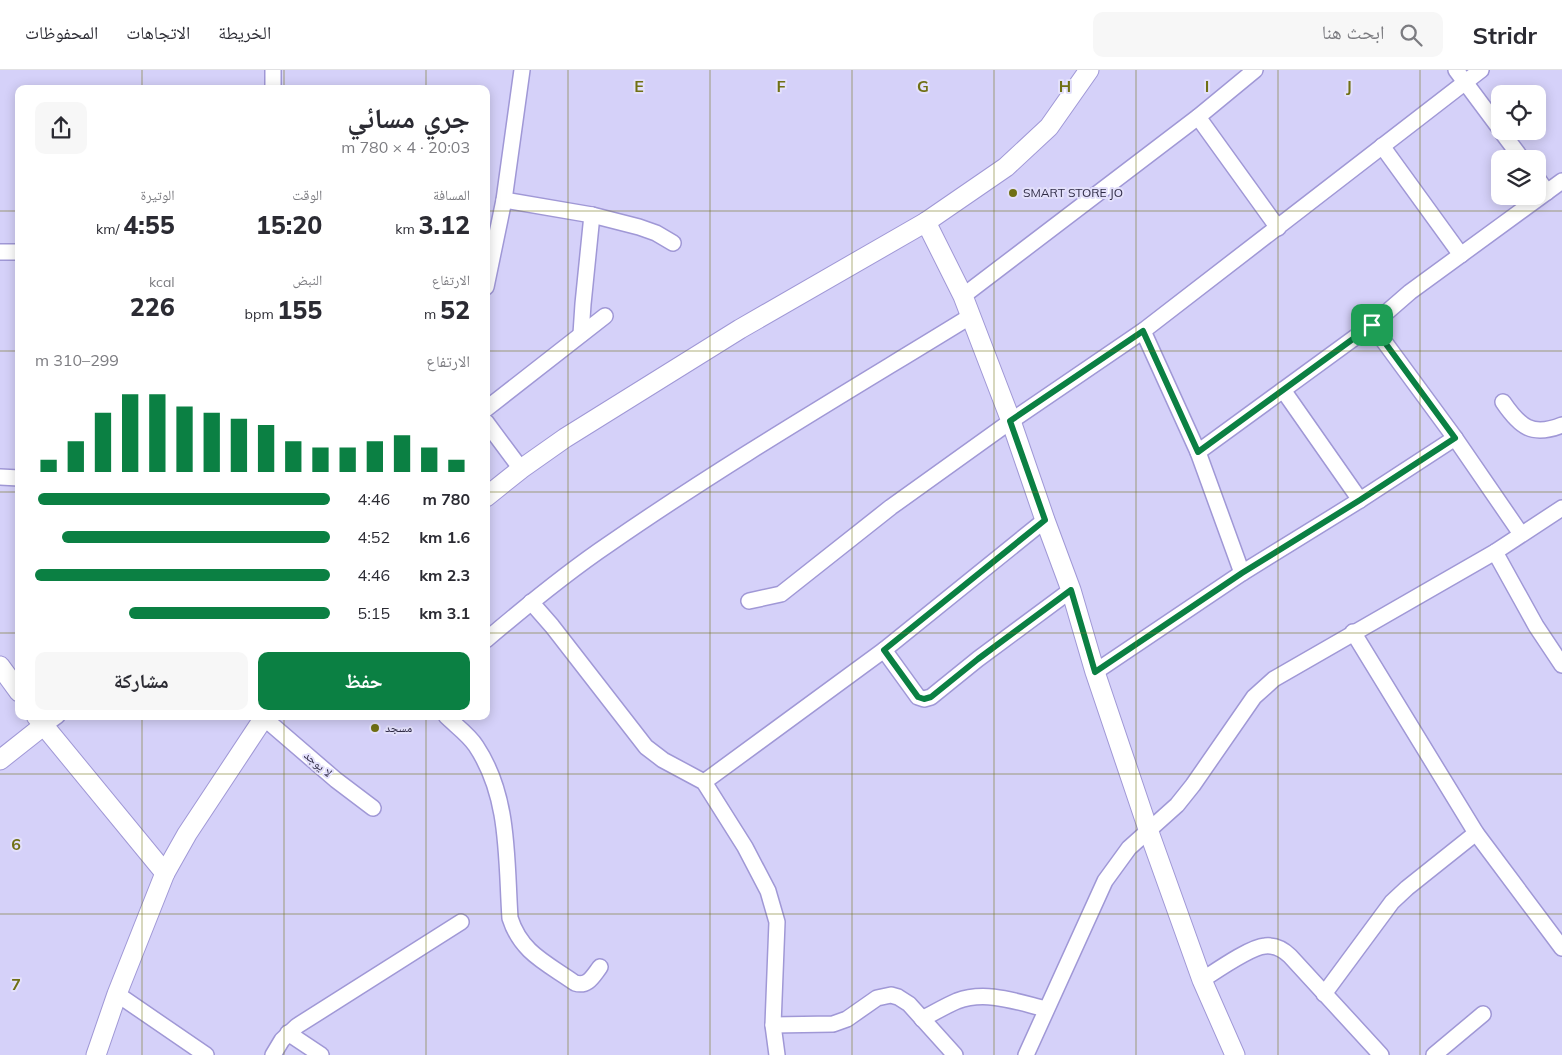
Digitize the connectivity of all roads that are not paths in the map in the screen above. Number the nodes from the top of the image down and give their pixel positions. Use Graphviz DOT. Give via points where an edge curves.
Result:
graph roads {
  1 [pos="273,70"];
  2 [pos="522,70"];
  3 [pos="1089,70"];
  4 [pos="1255,70"];
  5 [pos="1481,70"];
  6 [pos="1460,76"];
  7 [pos="273,85"];
  8 [pos="1491,117"];
  9 [pos="1198,118"];
  10 [pos="1382,146"];
  11 [pos="1562,181"];
  12 [pos="1547,192"];
  13 [pos="504,200"];
  14 [pos="592,215"];
  15 [pos="926,222"];
  16 [pos="1278,228"];
  17 [pos="673,243"];
  18 [pos="0,252"];
  19 [pos="15,252"];
  20 [pos="1461,256"];
  21 [pos="490,268"];
  22 [pos="963,296"];
  23 [pos="605,316"];
  24 [pos="971,316"];
  25 [pos="1372,325"];
  26 [pos="1143,331"];
  27 [pos="581,334"];
  28 [pos="1283,390"];
  29 [pos="1503,402"];
  30 [pos="490,406"];
  31 [pos="1010,421"];
  32 [pos="1562,425"];
  33 [pos="490,427"];
  34 [pos="1455,438"];
  35 [pos="1198,452"];
  36 [pos="521,469"];
  37 [pos="0,477"];
  38 [pos="15,478"];
  39 [pos="490,494"];
  40 [pos="1360,500"];
  41 [pos="1562,508"];
  42 [pos="1554,518"];
  43 [pos="1045,520"];
  44 [pos="1521,534"];
  45 [pos="1495,552"];
  46 [pos="1242,573"];
  47 [pos="1071,590"];
  48 [pos="749,601"];
  49 [pos="531,602"];
  50 [pos="1353,632"];
  51 [pos="490,637"];
  52 [pos="884,650"];
  53 [pos="1562,665"];
  54 [pos="0,666"];
  55 [pos="1095,672"];
  56 [pos="15,687"];
  57 [pos="45,720"];
  58 [pos="262,720"];
  59 [pos="267,720"];
  60 [pos="450,720"];
  61 [pos="0,760"];
  62 [pos="704,782"];
  63 [pos="373,808"];
  64 [pos="1149,832"];
  65 [pos="1476,833"];
  66 [pos="165,873"];
  67 [pos="461,922"];
  68 [pos="1562,948"];
  69 [pos="600,967"];
  70 [pos="1202,980"];
  71 [pos="116,994"];
  72 [pos="1324,994"];
  73 [pos="1046,1009"];
  74 [pos="1483,1014"];
  75 [pos="922,1019"];
  76 [pos="773,1025"];
  77 [pos="288,1033"];
  78 [pos="96,1055"];
  79 [pos="206,1055"];
  80 [pos="272,1055"];
  81 [pos="321,1055"];
  82 [pos="777,1055"];
  83 [pos="955,1055"];
  84 [pos="1026,1055"];
  85 [pos="1235,1055"];
  86 [pos="1381,1055"];
  87 [pos="1434,1055"];
  1 -- 7 [label="street"];
  2 -- 13 [label="street"];
  3 -- 15 [label="street" via="1048,127 1028,147"];
  4 -- 9 [label="street"];
  5 -- 6 [label="street"];
  6 -- 8 [label="street"];
  6 -- 10 [label="street"];
  9 -- 16 [label="street"];
  9 -- 22 [label="street"];
  10 -- 16 [label="street"];
  10 -- 20 [label="street"];
  11 -- 12 [label="street"];
  12 -- 20 [label="street"];
  13 -- 14 [label="street"];
  13 -- 21 [label="street"];
  14 -- 17 [label="street" via="648,230"];
  14 -- 27 [label="street"];
  15 -- 22 [label="street"];
  15 -- 36 [label="street" via="723,339"];
  16 -- 26 [label="street"];
  18 -- 19 [label="street"];
  20 -- 25 [label="street" via="1410,292"];
  22 -- 24 [label="street"];
  23 -- 27 [label="street"];
  24 -- 31 [label="street"];
  24 -- 49 [label="street" via="680,496"];
  25 -- 28 [label="street"];
  25 -- 34 [label="street"];
  26 -- 31 [label="street"];
  26 -- 35 [label="street"];
  27 -- 30 [label="street"];
  28 -- 35 [label="street"];
  28 -- 40 [label="street"];
  29 -- 32 [label="street" via="1514,417 1530,429 1549,430"];
  31 -- 43 [label="street"];
  31 -- 48 [label="street" via="891,507 781,594"];
  33 -- 36 [label="street"];
  34 -- 40 [label="street"];
  34 -- 44 [label="street"];
  35 -- 46 [label="street"];
  36 -- 39 [label="street"];
  37 -- 38 [label="street"];
  40 -- 46 [label="street"];
  41 -- 42 [label="street"];
  42 -- 44 [label="street"];
  43 -- 47 [label="street"];
  43 -- 52 [label="street"];
  44 -- 45 [label="street"];
  45 -- 50 [label="street"];
  45 -- 53 [label="street"];
  46 -- 55 [label="street"];
  47 -- 52 [label="street" via="931,697 918,697"];
  47 -- 55 [label="street"];
  49 -- 51 [label="street"];
  49 -- 62 [label="street" via="646,747"];
  50 -- 64 [label="street" via="1274,678 1254,697 1193,785"];
  50 -- 65 [label="street"];
  52 -- 62 [label="street"];
  54 -- 56 [label="street"];
  55 -- 64 [label="street"];
  57 -- 61 [label="street"];
  57 -- 66 [label="street"];
  58 -- 66 [label="street"];
  59 -- 63 [label="street, لا يوجد"];
  60 -- 69 [label="street" via="476,744 496,782 503,812 510,918 514,932 533,954 575,983 580,985 590,981"];
  62 -- 76 [label="street" via="745,846 768,891 777,922"];
  64 -- 70 [label="street"];
  64 -- 73 [label="street" via="1129,848 1105,881"];
  65 -- 68 [label="street"];
  65 -- 72 [label="street" via="1392,902"];
  66 -- 71 [label="street"];
  67 -- 77 [label="street"];
  70 -- 72 [label="street" via="1255,949 1272,946 1285,951"];
  70 -- 85 [label="street"];
  71 -- 78 [label="street"];
  71 -- 79 [label="street"];
  72 -- 86 [label="street"];
  73 -- 75 [label="street" via="977,997 958,1001"];
  73 -- 84 [label="street"];
  74 -- 87 [label="street"];
  75 -- 76 [label="street" via="904,1000 891,996 878,998 840,1022"];
  75 -- 83 [label="street"];
  76 -- 82 [label="street"];
  77 -- 80 [label="street"];
  77 -- 81 [label="street"];
}
